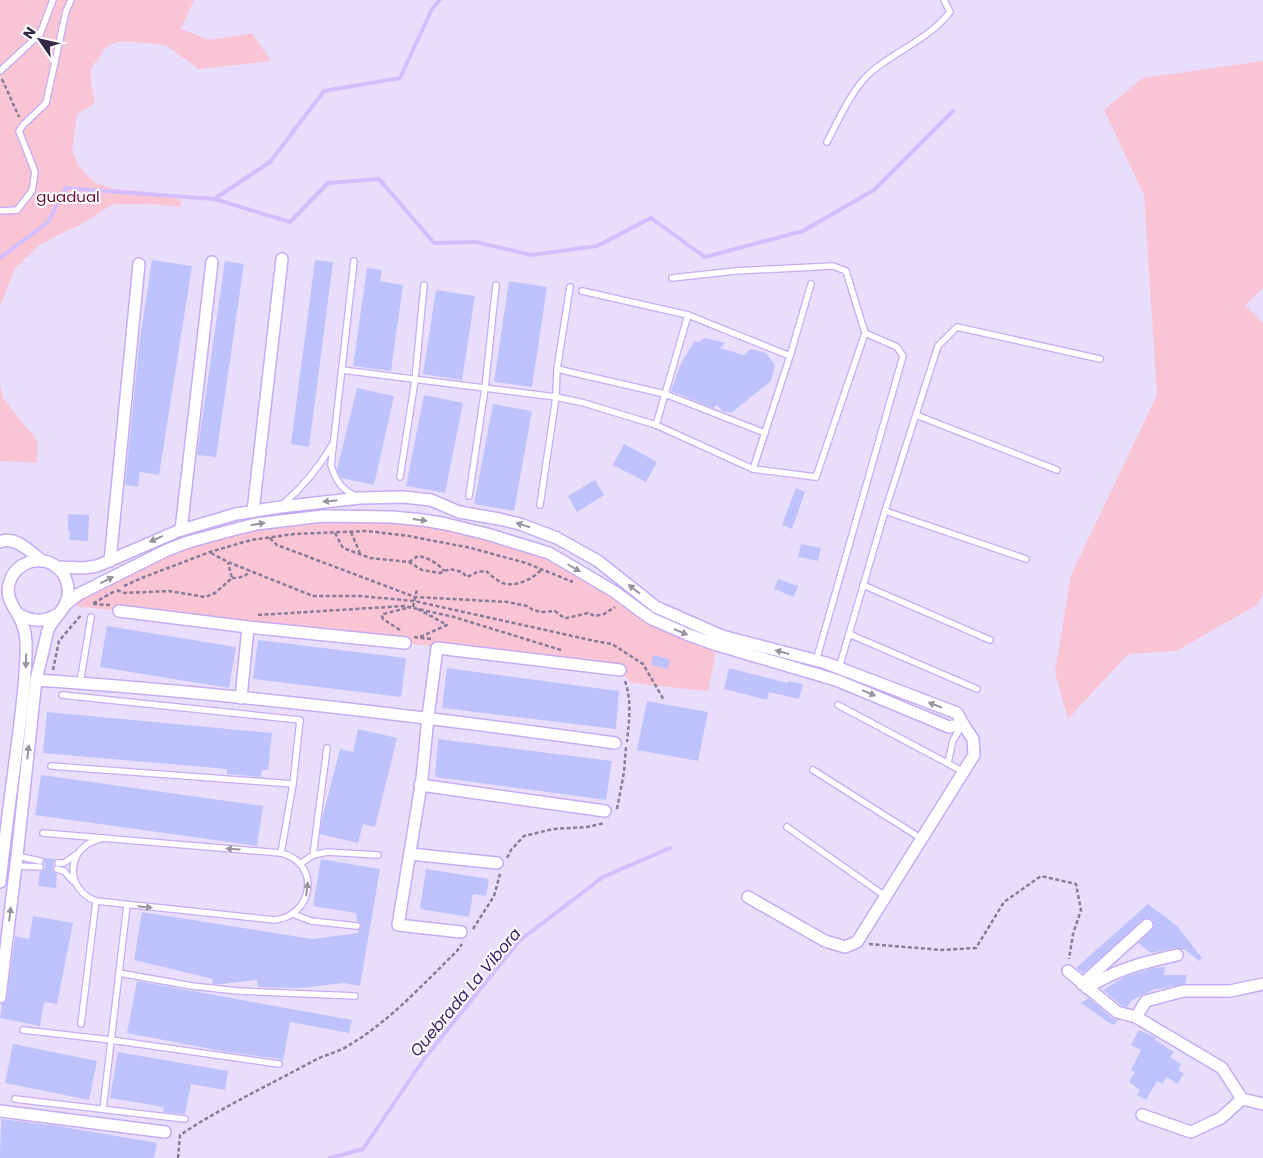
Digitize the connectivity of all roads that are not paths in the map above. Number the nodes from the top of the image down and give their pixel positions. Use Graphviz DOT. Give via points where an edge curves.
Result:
graph roads {
  1 [pos="52,0"];
  2 [pos="71,0"];
  3 [pos="944,0"];
  4 [pos="0,71"];
  5 [pos="827,142"];
  6 [pos="0,211"];
  7 [pos="282,259"];
  8 [pos="354,261"];
  9 [pos="212,262"];
  10 [pos="139,264"];
  11 [pos="672,278"];
  12 [pos="811,284"];
  13 [pos="424,285"];
  14 [pos="496,285"];
  15 [pos="570,287"];
  16 [pos="582,291"];
  17 [pos="688,315"];
  18 [pos="865,333"];
  19 [pos="790,356"];
  20 [pos="1100,359"];
  21 [pos="557,369"];
  22 [pos="342,370"];
  23 [pos="415,380"];
  24 [pos="485,388"];
  25 [pos="665,394"];
  26 [pos="556,397"];
  27 [pos="916,414"];
  28 [pos="656,425"];
  29 [pos="765,433"];
  30 [pos="333,444"];
  31 [pos="753,469"];
  32 [pos="1057,470"];
  33 [pos="400,477"];
  34 [pos="469,496"];
  35 [pos="360,498"];
  36 [pos="540,505"];
  37 [pos="443,506"];
  38 [pos="280,507"];
  39 [pos="885,511"];
  40 [pos="253,512"];
  41 [pos="441,523"];
  42 [pos="181,530"];
  43 [pos="0,542"];
  44 [pos="1026,559"];
  45 [pos="42,561"];
  46 [pos="110,561"];
  47 [pos="598,561"];
  48 [pos="56,567"];
  49 [pos="595,580"];
  50 [pos="863,586"];
  51 [pos="115,608"];
  52 [pos="61,609"];
  53 [pos="18,614"];
  54 [pos="91,617"];
  55 [pos="250,624"];
  56 [pos="848,634"];
  57 [pos="405,637"];
  58 [pos="990,640"];
  59 [pos="816,661"];
  60 [pos="839,668"];
  61 [pos="620,670"];
  62 [pos="36,680"];
  63 [pos="80,683"];
  64 [pos="976,689"];
  65 [pos="62,695"];
  66 [pos="241,698"];
  67 [pos="838,705"];
  68 [pos="428,717"];
  69 [pos="963,724"];
  70 [pos="615,743"];
  71 [pos="327,748"];
  72 [pos="948,763"];
  73 [pos="51,766"];
  74 [pos="813,770"];
  75 [pos="964,772"];
  76 [pos="293,784"];
  77 [pos="420,786"];
  78 [pos="605,811"];
  79 [pos="787,827"];
  80 [pos="43,834"];
  81 [pos="100,839"];
  82 [pos="922,839"];
  83 [pos="2,848"];
  84 [pos="79,853"];
  85 [pos="281,853"];
  86 [pos="410,854"];
  87 [pos="313,855"];
  88 [pos="378,855"];
  89 [pos="17,861"];
  90 [pos="497,863"];
  91 [pos="300,864"];
  92 [pos="0,882"];
  93 [pos="77,885"];
  94 [pos="885,896"];
  95 [pos="748,897"];
  96 [pos="96,901"];
  97 [pos="128,905"];
  98 [pos="293,914"];
  99 [pos="1146,925"];
  100 [pos="357,926"];
  101 [pos="461,932"];
  102 [pos="1177,955"];
  103 [pos="1068,971"];
  104 [pos="120,973"];
  105 [pos="1263,984"];
  106 [pos="1084,986"];
  107 [pos="355,996"];
  108 [pos="0,997"];
  109 [pos="1136,1017"];
  110 [pos="81,1024"];
  111 [pos="23,1030"];
  112 [pos="111,1040"];
  113 [pos="279,1064"];
  114 [pos="15,1099"];
  115 [pos="1242,1099"];
  116 [pos="1263,1104"];
  117 [pos="103,1109"];
  118 [pos="0,1111"];
  119 [pos="1142,1115"];
  120 [pos="185,1119"];
  121 [pos="165,1132"];
  1 -- 4 [label="lane" via="40,34"];
  2 -- 6 [label="lane" via="46,103 19,131 35,172 32,191 17,210"];
  3 -- 5 [label="lane" via="950,12 941,24 869,73"];
  7 -- 40 [label="street"];
  8 -- 22 [label="lane"];
  9 -- 42 [label="street"];
  10 -- 46 [label="street"];
  11 -- 18 [label="lane" via="833,266 846,271"];
  12 -- 19 [label="lane"];
  13 -- 23 [label="lane"];
  14 -- 24 [label="lane"];
  15 -- 21 [label="lane"];
  16 -- 17 [label="lane"];
  17 -- 19 [label="lane"];
  17 -- 25 [label="lane"];
  18 -- 31 [label="lane" via="816,477"];
  18 -- 59 [label="lane" via="897,347 903,356"];
  19 -- 29 [label="lane"];
  20 -- 27 [label="lane" via="958,327 938,346"];
  21 -- 25 [label="lane"];
  21 -- 26 [label="lane"];
  22 -- 23 [label="lane"];
  22 -- 30 [label="lane"];
  23 -- 24 [label="lane"];
  23 -- 33 [label="lane"];
  24 -- 26 [label="lane"];
  24 -- 34 [label="lane"];
  25 -- 28 [label="lane"];
  25 -- 29 [label="lane"];
  26 -- 28 [label="lane"];
  26 -- 36 [label="lane"];
  27 -- 32 [label="lane"];
  27 -- 39 [label="lane"];
  28 -- 31 [label="lane"];
  29 -- 31 [label="lane"];
  30 -- 35 [label="lane" via="331,465 334,476 340,486"];
  30 -- 38 [label="lane" via="305,484"];
  35 -- 37 [label="street" via="404,497 431,500"];
  35 -- 38 [label="street, one-way"];
  37 -- 41 [label="street" via="445,512"];
  47 -- 37 [label="street, one-way" via="539,530"];
  38 -- 40 [label="street"];
  39 -- 44 [label="lane"];
  39 -- 50 [label="lane"];
  40 -- 42 [label="street"];
  41 -- 49 [label="street, one-way" via="549,553"];
  52 -- 41 [label="street, one-way" via="88,590 167,550 256,524 330,516 392,517"];
  42 -- 46 [label="street, one-way"];
  43 -- 45 [label="street" via="16,542"];
  45 -- 48 [label="street"];
  45 -- 53 [label="street" via="20,566 11,578 8,586 10,601"];
  46 -- 48 [label="street" via="84,568"];
  47 -- 49 [label="street"];
  59 -- 47 [label="street, one-way" via="722,636 656,607"];
  48 -- 52 [label="street" via="66,580 68,597"];
  49 -- 69 [label="street, one-way" via="650,618 689,635 836,680 949,727"];
  50 -- 56 [label="lane"];
  50 -- 58 [label="lane"];
  51 -- 55 [label="street"];
  52 -- 53 [label="street" via="49,619 38,621"];
  52 -- 62 [label="street" via="48,630"];
  53 -- 83 [label="street, one-way" via="26,639 26,677"];
  54 -- 63 [label="lane"];
  55 -- 57 [label="street"];
  55 -- 66 [label="street"];
  56 -- 60 [label="lane"];
  56 -- 64 [label="lane"];
  59 -- 60 [label="street"];
  69 -- 60 [label="street, one-way" via="957,713"];
  61 -- 68 [label="street" via="437,648"];
  62 -- 63 [label="street"];
  89 -- 62 [label="street, one-way"];
  63 -- 66 [label="street"];
  65 -- 76 [label="lane" via="300,720"];
  66 -- 68 [label="street"];
  67 -- 72 [label="lane"];
  68 -- 70 [label="street"];
  68 -- 77 [label="street"];
  69 -- 72 [label="lane" via="953,740"];
  69 -- 75 [label="street" via="972,739 974,755"];
  71 -- 87 [label="lane"];
  72 -- 75 [label="lane"];
  73 -- 76 [label="lane"];
  74 -- 82 [label="lane"];
  75 -- 82 [label="street"];
  76 -- 85 [label="lane"];
  77 -- 78 [label="street"];
  77 -- 86 [label="street"];
  79 -- 94 [label="lane"];
  80 -- 81 [label="lane"];
  81 -- 84 [label="lane"];
  85 -- 81 [label="lane, one-way"];
  82 -- 94 [label="street"];
  83 -- 92 [label="street"];
  84 -- 93 [label="lane" via="73,869"];
  84 -- 93 [label="lane" via="58,866"];
  85 -- 91 [label="lane"];
  86 -- 90 [label="street"];
  86 -- 101 [label="street" via="398,925"];
  87 -- 88 [label="lane" via="327,852"];
  87 -- 91 [label="lane"];
  89 -- 89 [label="lane" via="40,864"];
  108 -- 89 [label="street, one-way"];
  98 -- 91 [label="lane, one-way" via="307,894 308,881"];
  93 -- 96 [label="lane"];
  94 -- 95 [label="street" via="857,942 845,947 825,941"];
  96 -- 97 [label="lane"];
  96 -- 110 [label="lane"];
  97 -- 98 [label="lane, one-way" via="275,920"];
  97 -- 104 [label="lane"];
  98 -- 100 [label="lane" via="311,921"];
  99 -- 106 [label="street"];
  102 -- 106 [label="street" via="1137,964"];
  103 -- 106 [label="street"];
  104 -- 107 [label="lane" via="215,988"];
  104 -- 112 [label="lane"];
  105 -- 109 [label="street" via="1230,992 1183,991 1146,1001"];
  106 -- 109 [label="street" via="1117,1012"];
  109 -- 115 [label="street" via="1222,1068"];
  111 -- 112 [label="lane"];
  112 -- 113 [label="lane"];
  112 -- 117 [label="lane"];
  114 -- 117 [label="lane"];
  115 -- 116 [label="street"];
  115 -- 119 [label="street" via="1221,1118 1191,1132"];
  117 -- 120 [label="lane"];
  118 -- 121 [label="street"];
}
